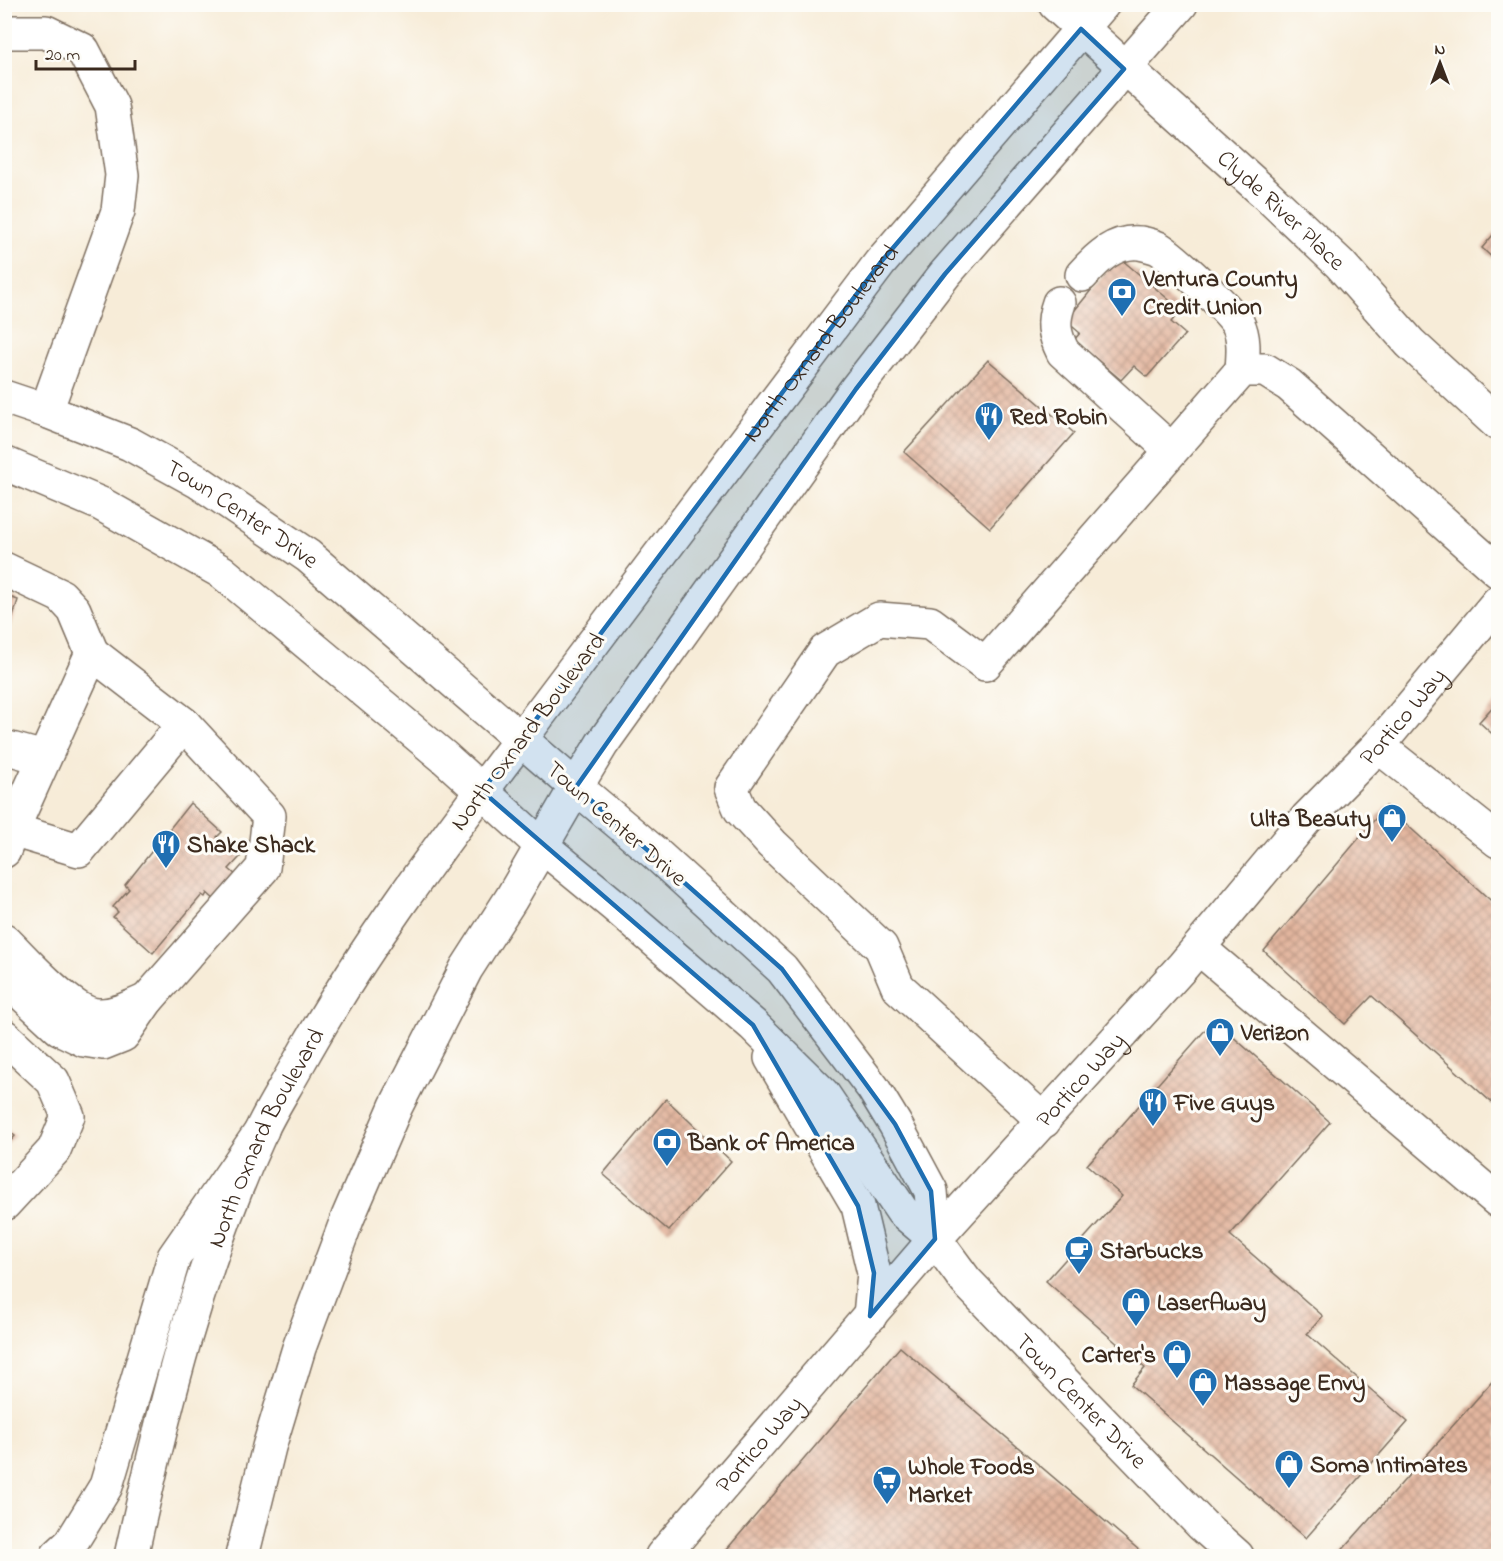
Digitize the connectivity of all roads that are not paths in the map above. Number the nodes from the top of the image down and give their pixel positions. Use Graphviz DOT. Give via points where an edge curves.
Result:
graph roads {
  1 [pos="1055,4"];
  2 [pos="1103,4"];
  3 [pos="1181,4"];
  4 [pos="1081,29"];
  5 [pos="4,32"];
  6 [pos="1124,69"];
  7 [pos="1082,275"];
  8 [pos="1059,303"];
  9 [pos="1242,369"];
  10 [pos="4,398"];
  11 [pos="46,411"];
  12 [pos="1498,424"];
  13 [pos="1172,450"];
  14 [pos="4,463"];
  15 [pos="4,569"];
  16 [pos="1498,571"];
  17 [pos="1498,602"];
  18 [pos="92,653"];
  19 [pos="184,724"];
  20 [pos="520,740"];
  21 [pos="1378,746"];
  22 [pos="4,747"];
  23 [pos="44,758"];
  24 [pos="576,787"];
  25 [pos="482,791"];
  26 [pos="7,837"];
  27 [pos="1498,841"];
  28 [pos="542,846"];
  29 [pos="4,940"];
  30 [pos="1199,948"];
  31 [pos="4,977"];
  32 [pos="147,1000"];
  33 [pos="753,1025"];
  34 [pos="4,1036"];
  35 [pos="1044,1121"];
  36 [pos="262,1130"];
  37 [pos="1498,1201"];
  38 [pos="4,1204"];
  39 [pos="934,1239"];
  40 [pos="870,1316"];
  41 [pos="57,1557"];
  42 [pos="131,1557"];
  43 [pos="242,1557"];
  44 [pos="662,1557"];
  45 [pos="1237,1557"];
  1 -- 4 [label="main road, Clyde River Place"];
  2 -- 4 [label="main road, North Oxnard Boulevard"];
  3 -- 6 [label="main road"];
  4 -- 6 [label="main road, Clyde River Place"];
  4 -- 20 [label="main road, North Oxnard Boulevard" via="880,263"];
  5 -- 11 [label="main road" via="46,32 83,50 112,106 122,175 118,211"];
  6 -- 12 [label="main road, Clyde River Place" via="1340,264 1410,343"];
  6 -- 24 [label="main road" via="945,274 863,380 661,660"];
  7 -- 9 [label="main road" via="1099,256 1118,246 1139,243 1159,249 1238,324 1244,348"];
  8 -- 13 [label="main road" via="1053,318 1055,337 1063,352"];
  9 -- 13 [label="main road"];
  9 -- 16 [label="main road" via="1265,369 1290,385"];
  10 -- 11 [label="main road, Town Center Drive"];
  11 -- 20 [label="main road, Town Center Drive" via="130,444 199,482 308,556"];
  13 -- 35 [label="main road" via="985,664 930,623 879,619 825,651 732,788 740,809 772,844 882,947 898,987"];
  14 -- 25 [label="main road, Town Center Drive" via="101,504 222,572"];
  15 -- 18 [label="main road" via="62,596 74,610"];
  17 -- 21 [label="main road, Portico Way"];
  18 -- 19 [label="main road"];
  18 -- 23 [label="main road"];
  19 -- 26 [label="main road" via="79,850"];
  19 -- 32 [label="main road" via="269,816 263,868"];
  20 -- 24 [label="main road, Town Center Drive"];
  20 -- 25 [label="main road, North Oxnard Boulevard"];
  21 -- 27 [label="main road"];
  21 -- 30 [label="main road, Portico Way" via="1307,818"];
  22 -- 23 [label="main road"];
  23 -- 26 [label="main road"];
  24 -- 28 [label="main road"];
  24 -- 39 [label="main road, Town Center Drive" via="782,969 873,1088 895,1124 931,1191"];
  25 -- 28 [label="main road, Town Center Drive"];
  25 -- 36 [label="main road, North Oxnard Boulevard" via="374,938 317,1029"];
  28 -- 33 [label="main road, Town Center Drive"];
  28 -- 43 [label="main road" via="466,969 396,1106 348,1216 299,1348"];
  29 -- 32 [label="main road" via="78,1009 98,1015"];
  30 -- 35 [label="main road, Portico Way"];
  30 -- 37 [label="main road"];
  31 -- 32 [label="main road" via="59,1028 94,1042 103,1043 123,1035"];
  33 -- 39 [label="main road, Town Center Drive" via="823,1094 902,1211"];
  33 -- 40 [label="main road, Town Center Drive" via="858,1206 874,1273"];
  34 -- 38 [label="main road" via="53,1081 68,1116 54,1150"];
  35 -- 39 [label="main road, Portico Way"];
  36 -- 41 [label="main road" via="174,1257 106,1486 71,1543"];
  36 -- 42 [label="main road, North Oxnard Boulevard" via="206,1263 165,1404"];
  39 -- 40 [label="main road, Portico Way"];
  39 -- 45 [label="main road, Town Center Drive" via="966,1281"];
  40 -- 44 [label="main road, Portico Way"];
}
